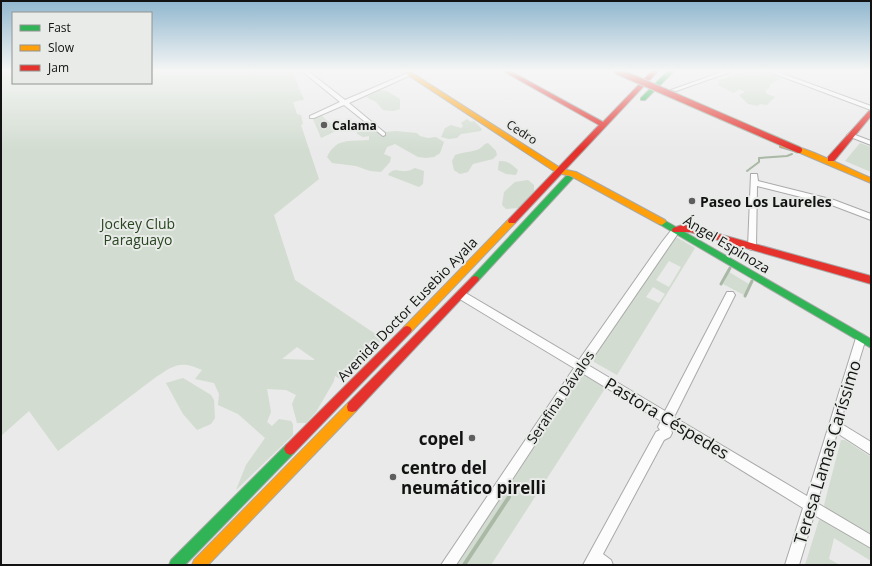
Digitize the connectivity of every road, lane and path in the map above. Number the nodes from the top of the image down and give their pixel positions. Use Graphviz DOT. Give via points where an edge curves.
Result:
graph roads {
  1 [pos="337,97"];
  2 [pos="356,97"];
  3 [pos="452,97"];
  4 [pos="554,97"];
  5 [pos="631,97"];
  6 [pos="645,97"];
  7 [pos="664,97"];
  8 [pos="680,97"];
  9 [pos="684,97"];
  10 [pos="691,97"];
  11 [pos="842,97"];
  12 [pos="344,103"];
  13 [pos="638,104"];
  14 [pos="871,108"];
  15 [pos="871,112"];
  16 [pos="312,117"];
  17 [pos="604,125"];
  18 [pos="383,134"];
  19 [pos="850,135"];
  20 [pos="871,143"];
  21 [pos="805,150"];
  22 [pos="831,159"];
  23 [pos="569,171"];
  24 [pos="871,176"];
  25 [pos="871,181"];
  26 [pos="871,216"];
  27 [pos="676,230"];
  28 [pos="752,247"];
  29 [pos="471,263"];
  30 [pos="871,280"];
  31 [pos="461,295"];
  32 [pos="730,295"];
  33 [pos="861,338"];
  34 [pos="871,344"];
  35 [pos="581,366"];
  36 [pos="834,425"];
  37 [pos="664,427"];
  38 [pos="871,449"];
  39 [pos="811,507"];
  40 [pos="871,542"];
  41 [pos="592,560"];
  42 [pos="176,565"];
  43 [pos="199,565"];
  44 [pos="448,565"];
  45 [pos="606,565"];
  46 [pos="792,565"];
  1 -- 12 [label="street"];
  2 -- 12 [label="street"];
  3 -- 23 [label="main road, Cedro"];
  4 -- 17 [label="main road"];
  5 -- 17 [label="main road, Avenida Doctor Eusebio Ayala"];
  6 -- 13 [label="main road"];
  7 -- 21 [label="main road" via="794,150"];
  8 -- 21 [label="main road, bridge"];
  9 -- 21 [label="main road, bridge"];
  10 -- 21 [label="main road" via="801,144"];
  11 -- 14 [label="street"];
  12 -- 16 [label="street"];
  12 -- 18 [label="street"];
  15 -- 19 [label="main road"];
  17 -- 23 [label="main road, Avenida Doctor Eusebio Ayala"];
  19 -- 20 [label="street"];
  19 -- 22 [label="main road"];
  21 -- 22 [label="main road"];
  21 -- 25 [label="main road"];
  22 -- 24 [label="main road"];
  23 -- 27 [label="main road, Ángel Espinoza"];
  23 -- 29 [label="main road, Avenida Doctor Eusebio Ayala"];
  23 -- 31 [label="main road, Avenida Doctor Eusebio Ayala"];
  26 -- 28 [label="street" via="754,179"];
  27 -- 28 [label="main road" via="690,229"];
  27 -- 33 [label="main road, Ángel Espinoza"];
  27 -- 35 [label="street, Serafina Dávalos"];
  28 -- 30 [label="main road"];
  29 -- 31 [label="main road" via="471,268 457,283"];
  29 -- 42 [label="main road, Avenida Doctor Eusebio Ayala"];
  31 -- 35 [label="street, Pastora Céspedes"];
  31 -- 43 [label="main road, Avenida Doctor Eusebio Ayala"];
  32 -- 37 [label="street"];
  33 -- 34 [label="main road, Ángel Espinoza"];
  33 -- 36 [label="street, Teresa Lamas Caríssimo"];
  35 -- 37 [label="street, Pastora Céspedes"];
  35 -- 44 [label="street, Serafina Dávalos"];
  36 -- 38 [label="street"];
  36 -- 39 [label="street, Teresa Lamas Caríssimo"];
  37 -- 39 [label="street, Pastora Céspedes"];
  37 -- 41 [label="street"];
  39 -- 40 [label="street, Pastora Céspedes"];
  39 -- 46 [label="street, Teresa Lamas Caríssimo"];
  41 -- 45 [label="street"];
}
